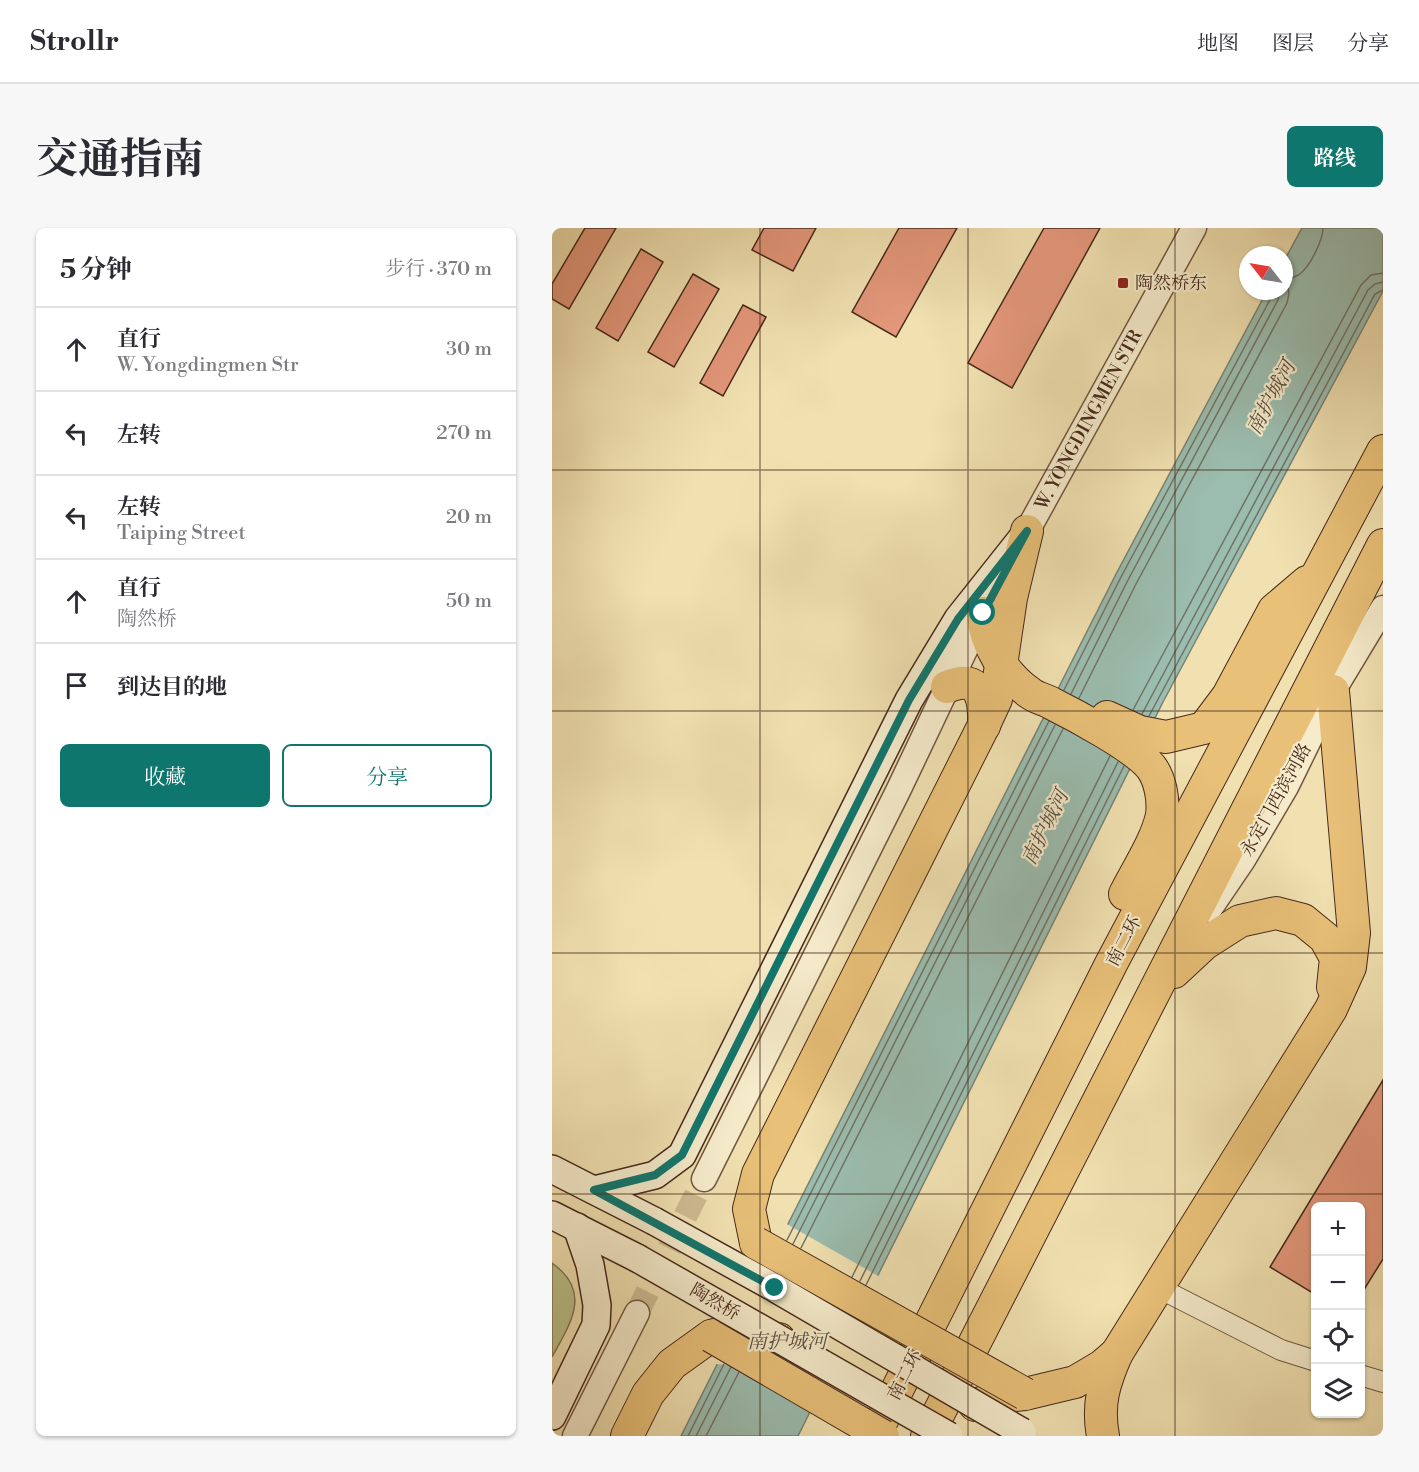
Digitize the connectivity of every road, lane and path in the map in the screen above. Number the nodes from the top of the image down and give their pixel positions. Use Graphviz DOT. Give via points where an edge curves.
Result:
graph roads {
  1 [pos="1194,228"];
  2 [pos="1383,451"];
  3 [pos="1027,531"];
  4 [pos="1383,545"];
  5 [pos="1319,571"];
  6 [pos="1383,608"];
  7 [pos="995,616"];
  8 [pos="1000,661"];
  9 [pos="947,687"];
  10 [pos="1036,690"];
  11 [pos="1333,691"];
  12 [pos="983,727"];
  13 [pos="1111,964"];
  14 [pos="1159,985"];
  15 [pos="1331,1009"];
  16 [pos="552,1169"];
  17 [pos="704,1179"];
  18 [pos="594,1190"];
  19 [pos="552,1215"];
  20 [pos="577,1227"];
  21 [pos="756,1243"];
  22 [pos="775,1288"];
  23 [pos="1159,1288"];
  24 [pos="637,1313"];
  25 [pos="711,1336"];
  26 [pos="779,1339"];
  27 [pos="1117,1353"];
  28 [pos="1311,1359"];
  29 [pos="1365,1377"];
  30 [pos="1383,1382"];
  31 [pos="1025,1394"];
  32 [pos="975,1405"];
  33 [pos="552,1416"];
  34 [pos="1025,1434"];
  35 [pos="575,1436"];
  36 [pos="627,1436"];
  37 [pos="874,1436"];
  38 [pos="884,1436"];
  39 [pos="927,1436"];
  40 [pos="949,1436"];
  41 [pos="1102,1436"];
  1 -- 3 [label="street, W. YONGDINGMEN STR"];
  2 -- 5 [label="highway, 南二环"];
  3 -- 7 [label="highway"];
  3 -- 18 [label="main road" via="958,619 909,700 682,1155 655,1175"];
  4 -- 14 [label="highway"];
  5 -- 10 [label="highway" via="1274,610 1228,696 1204,728 1166,737 1140,732 1058,693"];
  5 -- 13 [label="highway, 南二环"];
  6 -- 11 [label="street, 永定门西滨河路"];
  7 -- 8 [label="highway"];
  7 -- 9 [label="street"];
  7 -- 10 [label="highway"];
  8 -- 10 [label="highway"];
  8 -- 12 [label="highway" via="996,699"];
  9 -- 12 [label="highway" via="966,682 982,694"];
  9 -- 17 [label="street"];
  10 -- 12 [label="highway" via="1001,708"];
  10 -- 13 [label="highway" via="1131,749 1159,781 1162,813 1119,908"];
  11 -- 14 [label="street, 永定门西滨河路" via="1286,787 1243,860"];
  11 -- 15 [label="highway" via="1354,933 1350,968"];
  12 -- 21 [label="highway" via="758,1174 750,1209"];
  13 -- 37 [label="highway, 南二环"];
  14 -- 15 [label="highway" via="1204,944 1240,921 1276,913 1303,920 1325,938 1336,958"];
  14 -- 39 [label="highway"];
  15 -- 23 [label="highway"];
  16 -- 18 [label="main road"];
  18 -- 22 [label="main road, bridge"];
  19 -- 20 [label="main road, 陶然桥"];
  20 -- 26 [label="main road, 陶然桥, bridge"];
  20 -- 33 [label="main road" via="590,1265 596,1325"];
  21 -- 22 [label="highway"];
  21 -- 31 [label="highway, bridge"];
  22 -- 32 [label="main road, bridge"];
  23 -- 27 [label="highway"];
  23 -- 28 [label="street" via="1281,1350"];
  24 -- 35 [label="street"];
  25 -- 26 [label="highway, bridge" via="726,1332"];
  25 -- 36 [label="highway" via="672,1364 648,1394"];
  25 -- 38 [label="highway, bridge"];
  26 -- 40 [label="main road, 陶然桥, bridge"];
  27 -- 31 [label="highway" via="1075,1383"];
  27 -- 41 [label="highway" via="1102,1394"];
  29 -- 30 [label="street"];
  31 -- 32 [label="highway"];
  32 -- 34 [label="main road, bridge"];
}
